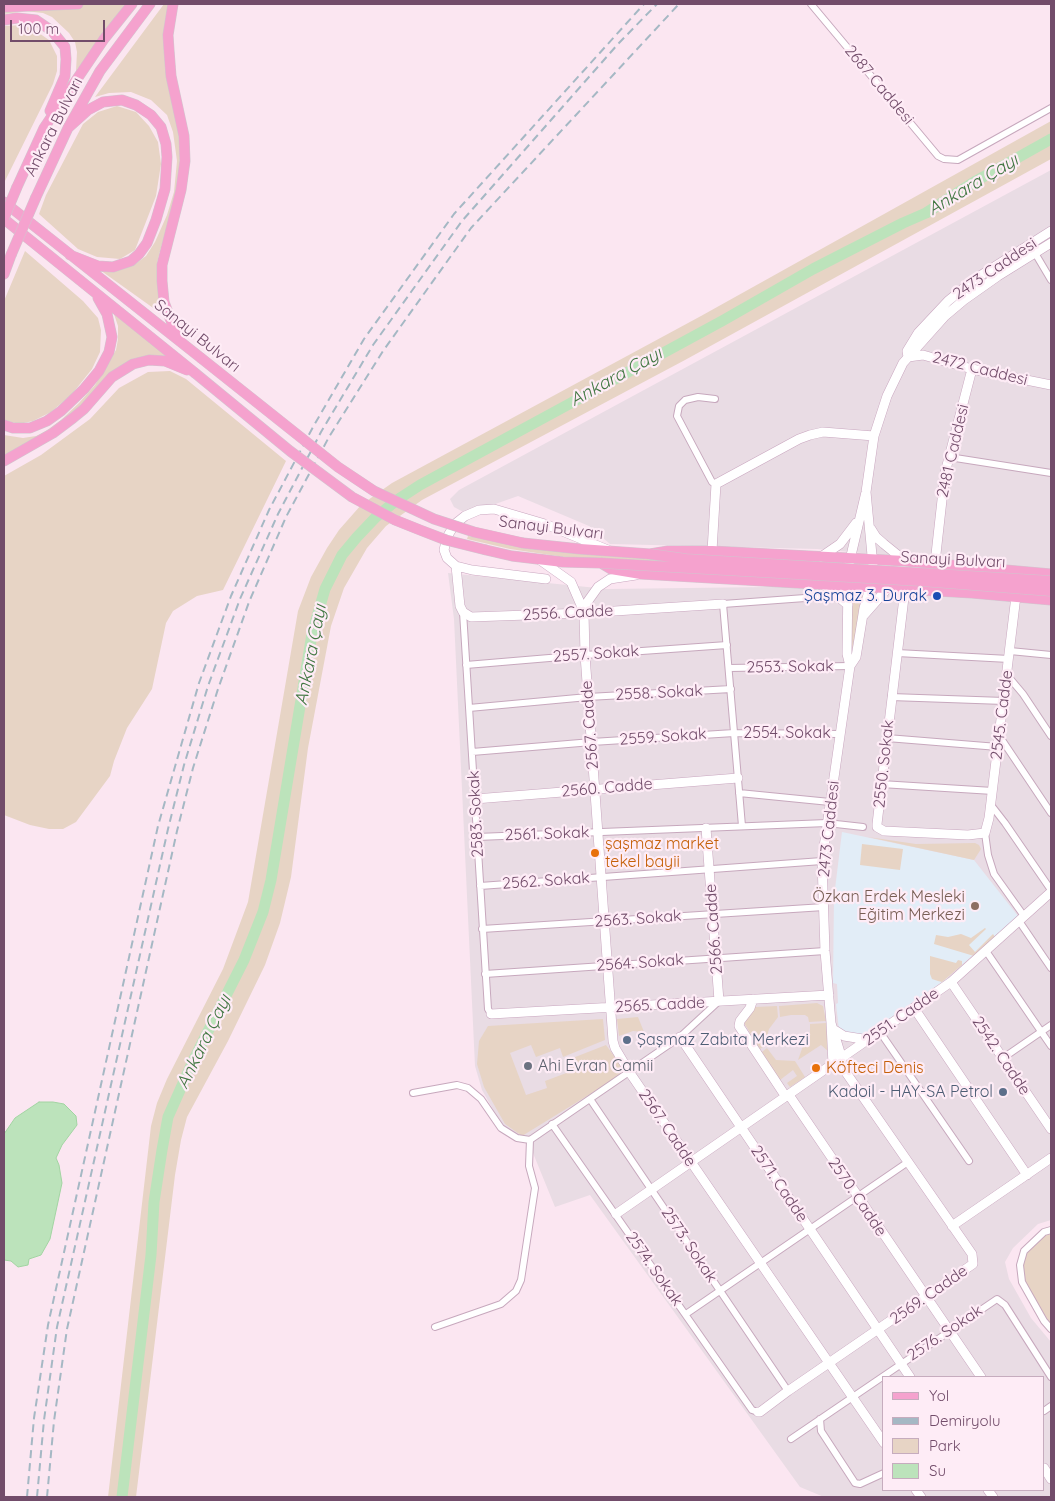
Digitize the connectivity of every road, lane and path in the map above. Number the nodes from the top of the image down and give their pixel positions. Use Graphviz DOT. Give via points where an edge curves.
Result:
graph roads {
  1 [pos="78,4"];
  2 [pos="132,4"];
  3 [pos="150,4"];
  4 [pos="173,4"];
  5 [pos="811,4"];
  6 [pos="4,7"];
  7 [pos="4,20"];
  8 [pos="1051,108"];
  9 [pos="44,128"];
  10 [pos="68,128"];
  11 [pos="4,202"];
  12 [pos="4,219"];
  13 [pos="1051,231"];
  14 [pos="1051,243"];
  15 [pos="1035,253"];
  16 [pos="70,255"];
  17 [pos="4,274"];
  18 [pos="1051,280"];
  19 [pos="90,287"];
  20 [pos="178,339"];
  21 [pos="908,357"];
  22 [pos="972,369"];
  23 [pos="195,373"];
  24 [pos="1051,385"];
  25 [pos="715,399"];
  26 [pos="4,424"];
  27 [pos="874,436"];
  28 [pos="949,458"];
  29 [pos="4,461"];
  30 [pos="1051,473"];
  31 [pos="716,484"];
  32 [pos="866,492"];
  33 [pos="859,518"];
  34 [pos="870,528"];
  35 [pos="611,551"];
  36 [pos="712,551"];
  37 [pos="650,554"];
  38 [pos="819,557"];
  39 [pos="851,558"];
  40 [pos="873,559"];
  41 [pos="540,560"];
  42 [pos="907,561"];
  43 [pos="601,563"];
  44 [pos="935,563"];
  45 [pos="456,566"];
  46 [pos="641,574"];
  47 [pos="1051,574"];
  48 [pos="546,579"];
  49 [pos="1051,581"];
  50 [pos="822,585"];
  51 [pos="848,586"];
  52 [pos="870,588"];
  53 [pos="887,589"];
  54 [pos="905,589"];
  55 [pos="1051,591"];
  56 [pos="1016,596"];
  57 [pos="840,598"];
  58 [pos="1051,600"];
  59 [pos="723,604"];
  60 [pos="848,605"];
  61 [pos="462,612"];
  62 [pos="584,613"];
  63 [pos="863,617"];
  64 [pos="727,645"];
  65 [pos="897,653"];
  66 [pos="585,655"];
  67 [pos="1010,655"];
  68 [pos="1051,655"];
  69 [pos="466,665"];
  70 [pos="850,666"];
  71 [pos="729,668"];
  72 [pos="1007,675"];
  73 [pos="731,689"];
  74 [pos="588,697"];
  75 [pos="891,697"];
  76 [pos="1004,701"];
  77 [pos="469,708"];
  78 [pos="734,733"];
  79 [pos="840,734"];
  80 [pos="1051,736"];
  81 [pos="887,738"];
  82 [pos="592,742"];
  83 [pos="999,742"];
  84 [pos="472,752"];
  85 [pos="738,778"];
  86 [pos="881,784"];
  87 [pos="595,789"];
  88 [pos="993,791"];
  89 [pos="739,793"];
  90 [pos="475,799"];
  91 [pos="830,802"];
  92 [pos="991,805"];
  93 [pos="1051,813"];
  94 [pos="827,823"];
  95 [pos="742,826"];
  96 [pos="863,827"];
  97 [pos="706,828"];
  98 [pos="598,832"];
  99 [pos="985,833"];
  100 [pos="477,838"];
  101 [pos="822,861"];
  102 [pos="709,870"];
  103 [pos="602,877"];
  104 [pos="480,886"];
  105 [pos="1051,891"];
  106 [pos="824,907"];
  107 [pos="712,914"];
  108 [pos="1021,918"];
  109 [pos="605,921"];
  110 [pos="482,929"];
  111 [pos="825,951"];
  112 [pos="986,951"];
  113 [pos="716,958"];
  114 [pos="608,966"];
  115 [pos="1051,968"];
  116 [pos="485,974"];
  117 [pos="951,982"];
  118 [pos="828,995"];
  119 [pos="753,999"];
  120 [pos="719,1001"];
  121 [pos="611,1007"];
  122 [pos="914,1008"];
  123 [pos="491,1014"];
  124 [pos="1051,1025"];
  125 [pos="832,1026"];
  126 [pos="880,1032"];
  127 [pos="1042,1032"];
  128 [pos="680,1037"];
  129 [pos="869,1040"];
  130 [pos="1051,1046"];
  131 [pos="1003,1058"];
  132 [pos="838,1062"];
  133 [pos="630,1073"];
  134 [pos="414,1093"];
  135 [pos="788,1096"];
  136 [pos="590,1098"];
  137 [pos="552,1124"];
  138 [pos="742,1128"];
  139 [pos="1051,1129"];
  140 [pos="530,1140"];
  141 [pos="1051,1158"];
  142 [pos="968,1161"];
  143 [pos="908,1162"];
  144 [pos="691,1163"];
  145 [pos="1027,1175"];
  146 [pos="652,1190"];
  147 [pos="857,1196"];
  148 [pos="616,1214"];
  149 [pos="952,1226"];
  150 [pos="810,1229"];
  151 [pos="1051,1230"];
  152 [pos="760,1263"];
  153 [pos="720,1290"];
  154 [pos="926,1298"];
  155 [pos="686,1314"];
  156 [pos="435,1327"];
  157 [pos="1051,1330"];
  158 [pos="878,1331"];
  159 [pos="949,1331"];
  160 [pos="829,1363"];
  161 [pos="901,1364"];
  162 [pos="883,1376"];
  163 [pos="909,1376"];
  164 [pos="980,1376"];
  165 [pos="882,1377"];
  166 [pos="1051,1377"];
  167 [pos="788,1391"];
  168 [pos="852,1397"];
  169 [pos="758,1412"];
  170 [pos="820,1418"];
  171 [pos="791,1439"];
  172 [pos="882,1440"];
  173 [pos="882,1474"];
  1 -- 6 [label="main road"];
  2 -- 9 [label="main road, Ankara Bulvarı" via="104,39"];
  3 -- 10 [label="main road, Ankara Bulvarı" via="100,71"];
  4 -- 20 [label="main road" via="169,50 184,136 185,161 162,265 162,280 164,302"];
  5 -- 8 [label="street, 2687 Caddesi" via="938,156 958,160"];
  7 -- 9 [label="main road" via="36,20 52,31 64,47 65,76"];
  9 -- 12 [label="main road, Ankara Bulvarı, bridge"];
  10 -- 16 [label="main road" via="88,110 103,102 122,100 151,115 161,127 167,157 164,189 156,220 139,254 131,261 113,266 98,266"];
  10 -- 17 [label="main road, Ankara Bulvarı, bridge"];
  11 -- 16 [label="main road, Sanayi Bulvarı"];
  12 -- 19 [label="main road, Sanayi Bulvarı"];
  13 -- 21 [label="street, 2473 Caddesi" via="959,291 918,333 907,351"];
  14 -- 15 [label="street, 2473 Caddesi"];
  15 -- 18 [label="street"];
  15 -- 21 [label="street, 2473 Caddesi" via="964,300"];
  16 -- 20 [label="main road, Sanayi Bulvarı"];
  19 -- 23 [label="main road, Sanayi Bulvarı"];
  19 -- 26 [label="main road" via="104,307 112,336 109,352 99,370 84,389 47,420 30,428 13,428"];
  20 -- 35 [label="main road, Sanayi Bulvarı, bridge" via="331,461 374,491 434,519 474,532 523,543"];
  21 -- 22 [label="street, 2472 Caddesi" via="922,355"];
  21 -- 27 [label="street, 2473 Caddesi" via="887,396"];
  22 -- 24 [label="street, 2472 Caddesi"];
  22 -- 28 [label="street, 2481 Caddesi"];
  23 -- 29 [label="main road" via="165,361 133,364 112,377 74,418"];
  23 -- 41 [label="main road, Sanayi Bulvarı, bridge" via="352,497 446,540"];
  25 -- 31 [label="street" via="698,397 685,400 679,406 677,416"];
  27 -- 31 [label="street" via="825,432 810,435"];
  27 -- 32 [label="street, 2473 Caddesi"];
  28 -- 30 [label="street"];
  28 -- 44 [label="street, 2481 Caddesi"];
  31 -- 36 [label="street"];
  32 -- 33 [label="street, 2473 Caddesi"];
  32 -- 34 [label="street, 2473 Caddesi"];
  33 -- 38 [label="street" via="840,544"];
  33 -- 39 [label="street, 2473 Caddesi"];
  34 -- 40 [label="street, 2473 Caddesi"];
  34 -- 42 [label="street" via="876,537"];
  35 -- 37 [label="main road, Sanayi Bulvarı"];
  35 -- 45 [label="street" via="530,519 486,509 466,516 450,530 444,550"];
  36 -- 37 [label="main road"];
  36 -- 38 [label="main road"];
  37 -- 49 [label="main road, Sanayi Bulvarı, bridge" via="686,559"];
  38 -- 39 [label="main road"];
  38 -- 50 [label="main road" via="830,570 829,578"];
  39 -- 40 [label="main road"];
  39 -- 51 [label="street, 2473 Caddesi"];
  40 -- 42 [label="main road"];
  40 -- 52 [label="street, 2473 Caddesi"];
  41 -- 43 [label="main road, Sanayi Bulvarı"];
  41 -- 62 [label="street" via="571,582"];
  42 -- 44 [label="main road"];
  42 -- 54 [label="main road" via="901,565 897,576 898,583"];
  43 -- 46 [label="main road" via="612,569"];
  43 -- 55 [label="main road, Sanayi Bulvarı, bridge"];
  44 -- 47 [label="main road"];
  45 -- 48 [label="street"];
  45 -- 61 [label="street"];
  46 -- 50 [label="main road"];
  46 -- 62 [label="street" via="605,582 594,591"];
  50 -- 51 [label="main road"];
  50 -- 57 [label="street"];
  51 -- 52 [label="main road"];
  51 -- 60 [label="street, 2473 Caddesi"];
  52 -- 53 [label="main road"];
  52 -- 63 [label="street, 2473 Caddesi"];
  53 -- 54 [label="main road"];
  53 -- 63 [label="street"];
  54 -- 56 [label="main road"];
  54 -- 65 [label="street, 2550. Sokak"];
  56 -- 58 [label="main road"];
  56 -- 67 [label="street, 2545. Cadde"];
  57 -- 59 [label="street"];
  57 -- 60 [label="street"];
  59 -- 62 [label="street, 2556. Cadde"];
  59 -- 64 [label="street"];
  60 -- 70 [label="street, 2473 Caddesi" via="847,654"];
  61 -- 62 [label="street, 2556. Cadde" via="478,618"];
  61 -- 69 [label="street, 2583. Sokak"];
  62 -- 66 [label="street, 2567. Cadde"];
  63 -- 70 [label="street, 2473 Caddesi" via="856,657"];
  64 -- 66 [label="street, 2557. Sokak"];
  64 -- 71 [label="street"];
  65 -- 67 [label="street"];
  65 -- 75 [label="street, 2550. Sokak"];
  66 -- 69 [label="street, 2557. Sokak"];
  66 -- 74 [label="street, 2567. Cadde"];
  67 -- 68 [label="street"];
  67 -- 72 [label="street, 2545. Cadde"];
  69 -- 77 [label="street, 2583. Sokak"];
  70 -- 71 [label="street, 2553. Sokak"];
  70 -- 79 [label="street, 2473 Caddesi"];
  71 -- 73 [label="street"];
  72 -- 76 [label="street, 2545. Cadde"];
  72 -- 80 [label="street"];
  73 -- 74 [label="street, 2558. Sokak"];
  73 -- 78 [label="street"];
  74 -- 77 [label="street, 2558. Sokak"];
  74 -- 82 [label="street, 2567. Cadde"];
  75 -- 76 [label="street"];
  75 -- 81 [label="street, 2550. Sokak"];
  76 -- 83 [label="street, 2545. Cadde"];
  77 -- 84 [label="street, 2583. Sokak"];
  78 -- 79 [label="street, 2554. Sokak"];
  78 -- 82 [label="street, 2559. Sokak"];
  78 -- 85 [label="street"];
  79 -- 91 [label="street, 2473 Caddesi"];
  81 -- 83 [label="street"];
  81 -- 86 [label="street, 2550. Sokak"];
  82 -- 84 [label="street, 2559. Sokak"];
  82 -- 87 [label="street, 2567. Cadde"];
  83 -- 88 [label="street, 2545. Cadde"];
  83 -- 93 [label="street"];
  84 -- 90 [label="street, 2583. Sokak"];
  85 -- 87 [label="street, 2560. Cadde"];
  85 -- 89 [label="street"];
  86 -- 88 [label="street"];
  86 -- 99 [label="street, 2550. Sokak" via="877,824 880,830"];
  87 -- 90 [label="street, 2560. Cadde"];
  87 -- 98 [label="street, 2567. Cadde"];
  88 -- 92 [label="street, 2545. Cadde"];
  89 -- 91 [label="street"];
  89 -- 95 [label="street"];
  90 -- 100 [label="street, 2583. Sokak"];
  91 -- 94 [label="street, 2473 Caddesi"];
  92 -- 99 [label="street, 2545. Cadde"];
  92 -- 105 [label="street"];
  94 -- 95 [label="street, 2561. Sokak"];
  94 -- 96 [label="street, 2561. Sokak"];
  94 -- 101 [label="street, 2473 Caddesi"];
  95 -- 97 [label="street, 2561. Sokak"];
  97 -- 98 [label="street, 2561. Sokak"];
  97 -- 102 [label="street, 2566. Cadde"];
  98 -- 100 [label="street, 2561. Sokak"];
  98 -- 103 [label="street, 2567. Cadde"];
  99 -- 108 [label="street" via="994,874"];
  100 -- 104 [label="street, 2583. Sokak"];
  101 -- 102 [label="street, 2562. Sokak"];
  101 -- 106 [label="street, 2473 Caddesi"];
  102 -- 103 [label="street, 2562. Sokak"];
  102 -- 107 [label="street, 2566. Cadde"];
  103 -- 104 [label="street, 2562. Sokak"];
  103 -- 109 [label="street, 2567. Cadde"];
  104 -- 110 [label="street, 2583. Sokak"];
  105 -- 108 [label="street, 2551. Cadde"];
  106 -- 107 [label="street, 2563. Sokak"];
  106 -- 111 [label="street, 2473 Caddesi"];
  107 -- 109 [label="street, 2563. Sokak"];
  107 -- 113 [label="street, 2566. Cadde"];
  108 -- 112 [label="street, 2551. Cadde"];
  108 -- 115 [label="street"];
  109 -- 110 [label="street, 2563. Sokak"];
  109 -- 114 [label="street, 2567. Cadde"];
  110 -- 116 [label="street, 2583. Sokak"];
  111 -- 113 [label="street, 2564. Sokak"];
  111 -- 118 [label="street, 2473 Caddesi"];
  112 -- 117 [label="street, 2551. Cadde"];
  112 -- 127 [label="street"];
  113 -- 114 [label="street, 2564. Sokak"];
  113 -- 120 [label="street, 2566. Cadde"];
  114 -- 116 [label="street, 2564. Sokak"];
  114 -- 121 [label="street, 2567. Cadde"];
  116 -- 123 [label="street, 2583. Sokak"];
  117 -- 122 [label="street, 2551. Cadde"];
  117 -- 131 [label="street, 2542. Cadde"];
  118 -- 119 [label="street, 2565. Cadde"];
  118 -- 125 [label="street, 2473 Caddesi"];
  119 -- 120 [label="street, 2565. Cadde"];
  119 -- 135 [label="street, 2570. Cadde" via="739,1026"];
  120 -- 121 [label="street, 2565. Cadde"];
  120 -- 128 [label="street"];
  121 -- 123 [label="street, 2565. Cadde"];
  121 -- 133 [label="street, 2567. Cadde" via="615,1048"];
  122 -- 126 [label="street, 2551. Cadde"];
  122 -- 145 [label="street"];
  124 -- 127 [label="street"];
  125 -- 129 [label="street" via="844,1036"];
  125 -- 132 [label="street, 2473 Caddesi"];
  126 -- 129 [label="street, 2551. Cadde"];
  126 -- 142 [label="street"];
  127 -- 130 [label="street"];
  127 -- 131 [label="street"];
  128 -- 133 [label="street"];
  128 -- 138 [label="street, 2571. Cadde"];
  129 -- 132 [label="street, 2551. Cadde"];
  131 -- 139 [label="street, 2542. Cadde"];
  132 -- 135 [label="street, 2551. Cadde"];
  132 -- 143 [label="street, 2569. Cadde"];
  133 -- 136 [label="street"];
  133 -- 144 [label="street, 2567. Cadde"];
  134 -- 140 [label="street" via="457,1085 468,1088 481,1099 501,1128 517,1138"];
  135 -- 138 [label="street, 2551. Cadde"];
  135 -- 147 [label="street, 2570. Cadde"];
  136 -- 137 [label="street"];
  136 -- 146 [label="street, 2573. Sokak"];
  137 -- 140 [label="street"];
  137 -- 148 [label="street, 2574. Sokak"];
  138 -- 144 [label="street, 2551. Cadde"];
  138 -- 150 [label="street, 2571. Cadde"];
  140 -- 156 [label="street" via="530,1166 535,1188 522,1280 516,1291 501,1304"];
  141 -- 145 [label="street"];
  143 -- 147 [label="street"];
  143 -- 149 [label="street, 2569. Cadde"];
  144 -- 146 [label="street, 2551. Cadde"];
  144 -- 152 [label="street, 2567. Cadde"];
  145 -- 149 [label="street"];
  146 -- 148 [label="street, 2551. Cadde"];
  146 -- 153 [label="street, 2573. Sokak"];
  147 -- 150 [label="street"];
  147 -- 154 [label="street, 2570. Cadde"];
  148 -- 155 [label="street, 2574. Sokak"];
  149 -- 154 [label="street, 2569. Cadde" via="972,1254 973,1264"];
  150 -- 152 [label="street"];
  150 -- 158 [label="street, 2571. Cadde"];
  151 -- 157 [label="street" via="1044,1232 1024,1251 1020,1265 1022,1282"];
  152 -- 153 [label="street"];
  152 -- 160 [label="street, 2567. Cadde"];
  153 -- 155 [label="street"];
  153 -- 167 [label="street, 2573. Sokak"];
  154 -- 158 [label="street, 2569. Cadde"];
  154 -- 159 [label="street, 2570. Cadde"];
  155 -- 169 [label="street, 2574. Sokak" via="752,1410"];
  158 -- 160 [label="street, 2569. Cadde"];
  158 -- 161 [label="street, 2571. Cadde"];
  159 -- 161 [label="street, 2576. Sokak"];
  159 -- 164 [label="street, 2570. Cadde"];
  159 -- 166 [label="street, 2576. Sokak" via="994,1301 1001,1301"];
  160 -- 167 [label="street, 2569. Cadde"];
  160 -- 168 [label="street, 2567. Cadde"];
  161 -- 162 [label="street, 2576. Sokak"];
  161 -- 163 [label="street, 2571. Cadde"];
  165 -- 168 [label="street, 2576. Sokak"];
  167 -- 169 [label="street, 2569. Cadde"];
  168 -- 170 [label="street, 2576. Sokak"];
  168 -- 172 [label="street, 2567. Cadde"];
  170 -- 171 [label="street, 2576. Sokak"];
  170 -- 173 [label="street" via="821,1431 853,1480 860,1484"];
}
